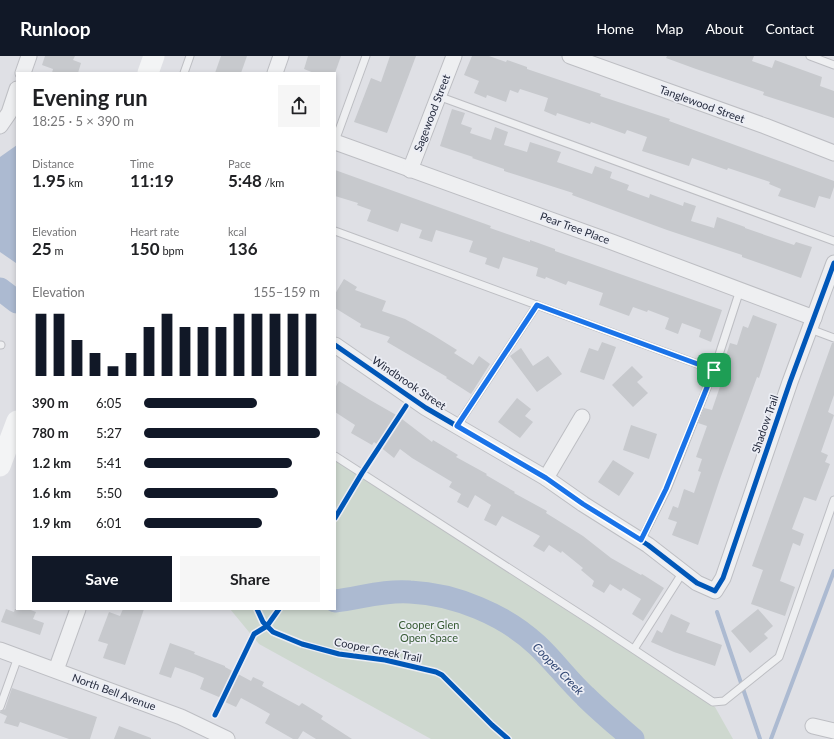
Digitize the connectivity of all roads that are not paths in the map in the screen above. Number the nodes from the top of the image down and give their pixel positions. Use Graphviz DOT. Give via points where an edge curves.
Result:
graph roads {
  1 [pos="29,56"];
  2 [pos="154,56"];
  3 [pos="190,56"];
  4 [pos="281,56"];
  5 [pos="366,56"];
  6 [pos="454,56"];
  7 [pos="570,56"];
  8 [pos="810,56"];
  9 [pos="834,64"];
  10 [pos="23,72"];
  11 [pos="148,72"];
  12 [pos="184,72"];
  13 [pos="275,72"];
  14 [pos="16,92"];
  15 [pos="438,96"];
  16 [pos="0,126"];
  17 [pos="336,138"];
  18 [pos="336,141"];
  19 [pos="834,153"];
  20 [pos="410,170"];
  21 [pos="336,231"];
  22 [pos="834,242"];
  23 [pos="834,263"];
  24 [pos="740,290"];
  25 [pos="537,305"];
  26 [pos="812,323"];
  27 [pos="834,338"];
  28 [pos="336,347"];
  29 [pos="714,370"];
  30 [pos="582,417"];
  31 [pos="16,423"];
  32 [pos="457,426"];
  33 [pos="4,443"];
  34 [pos="336,457"];
  35 [pos="0,466"];
  36 [pos="546,478"];
  37 [pos="834,500"];
  38 [pos="641,540"];
  39 [pos="683,572"];
  40 [pos="715,591"];
  41 [pos="78,610"];
  42 [pos="0,650"];
  43 [pos="634,650"];
  44 [pos="18,657"];
  45 [pos="56,670"];
  46 [pos="0,707"];
  47 [pos="813,726"];
  48 [pos="834,731"];
  49 [pos="227,739"];
  1 -- 10 [label="street"];
  2 -- 11 [label="main road"];
  3 -- 12 [label="lane"];
  4 -- 13 [label="street"];
  5 -- 17 [label="lane"];
  6 -- 15 [label="street, Sagewood Street"];
  7 -- 19 [label="street, Tanglewood Street"];
  8 -- 9 [label="lane"];
  14 -- 16 [label="street" via="9,113"];
  15 -- 20 [label="street, Sagewood Street"];
  15 -- 22 [label="lane"];
  18 -- 20 [label="street, Pear Tree Place"];
  20 -- 24 [label="street, Pear Tree Place"];
  21 -- 25 [label="lane"];
  23 -- 26 [label="street, Shadow Trail"];
  24 -- 26 [label="street, Pear Tree Place"];
  24 -- 29 [label="lane"];
  25 -- 29 [label="lane"];
  25 -- 32 [label="lane"];
  26 -- 27 [label="lane"];
  26 -- 40 [label="street, Shadow Trail" via="723,578"];
  28 -- 32 [label="street, Windbrook Street"];
  29 -- 38 [label="lane" via="666,489"];
  30 -- 36 [label="street"];
  31 -- 33 [label="main road"];
  32 -- 36 [label="street, Windbrook Street"];
  33 -- 35 [label="main road"];
  34 -- 43 [label="lane"];
  36 -- 38 [label="street, Windbrook Street"];
  37 -- 43 [label="lane" via="779,657 724,700 713,702"];
  38 -- 39 [label="street, Windbrook Street"];
  39 -- 40 [label="street, Windbrook Street" via="697,583"];
  39 -- 43 [label="lane"];
  41 -- 45 [label="street"];
  42 -- 44 [label="street, North Bell Avenue"];
  44 -- 45 [label="street, North Bell Avenue"];
  44 -- 46 [label="lane"];
  45 -- 49 [label="street, North Bell Avenue" via="181,717"];
  47 -- 48 [label="street"];
}
